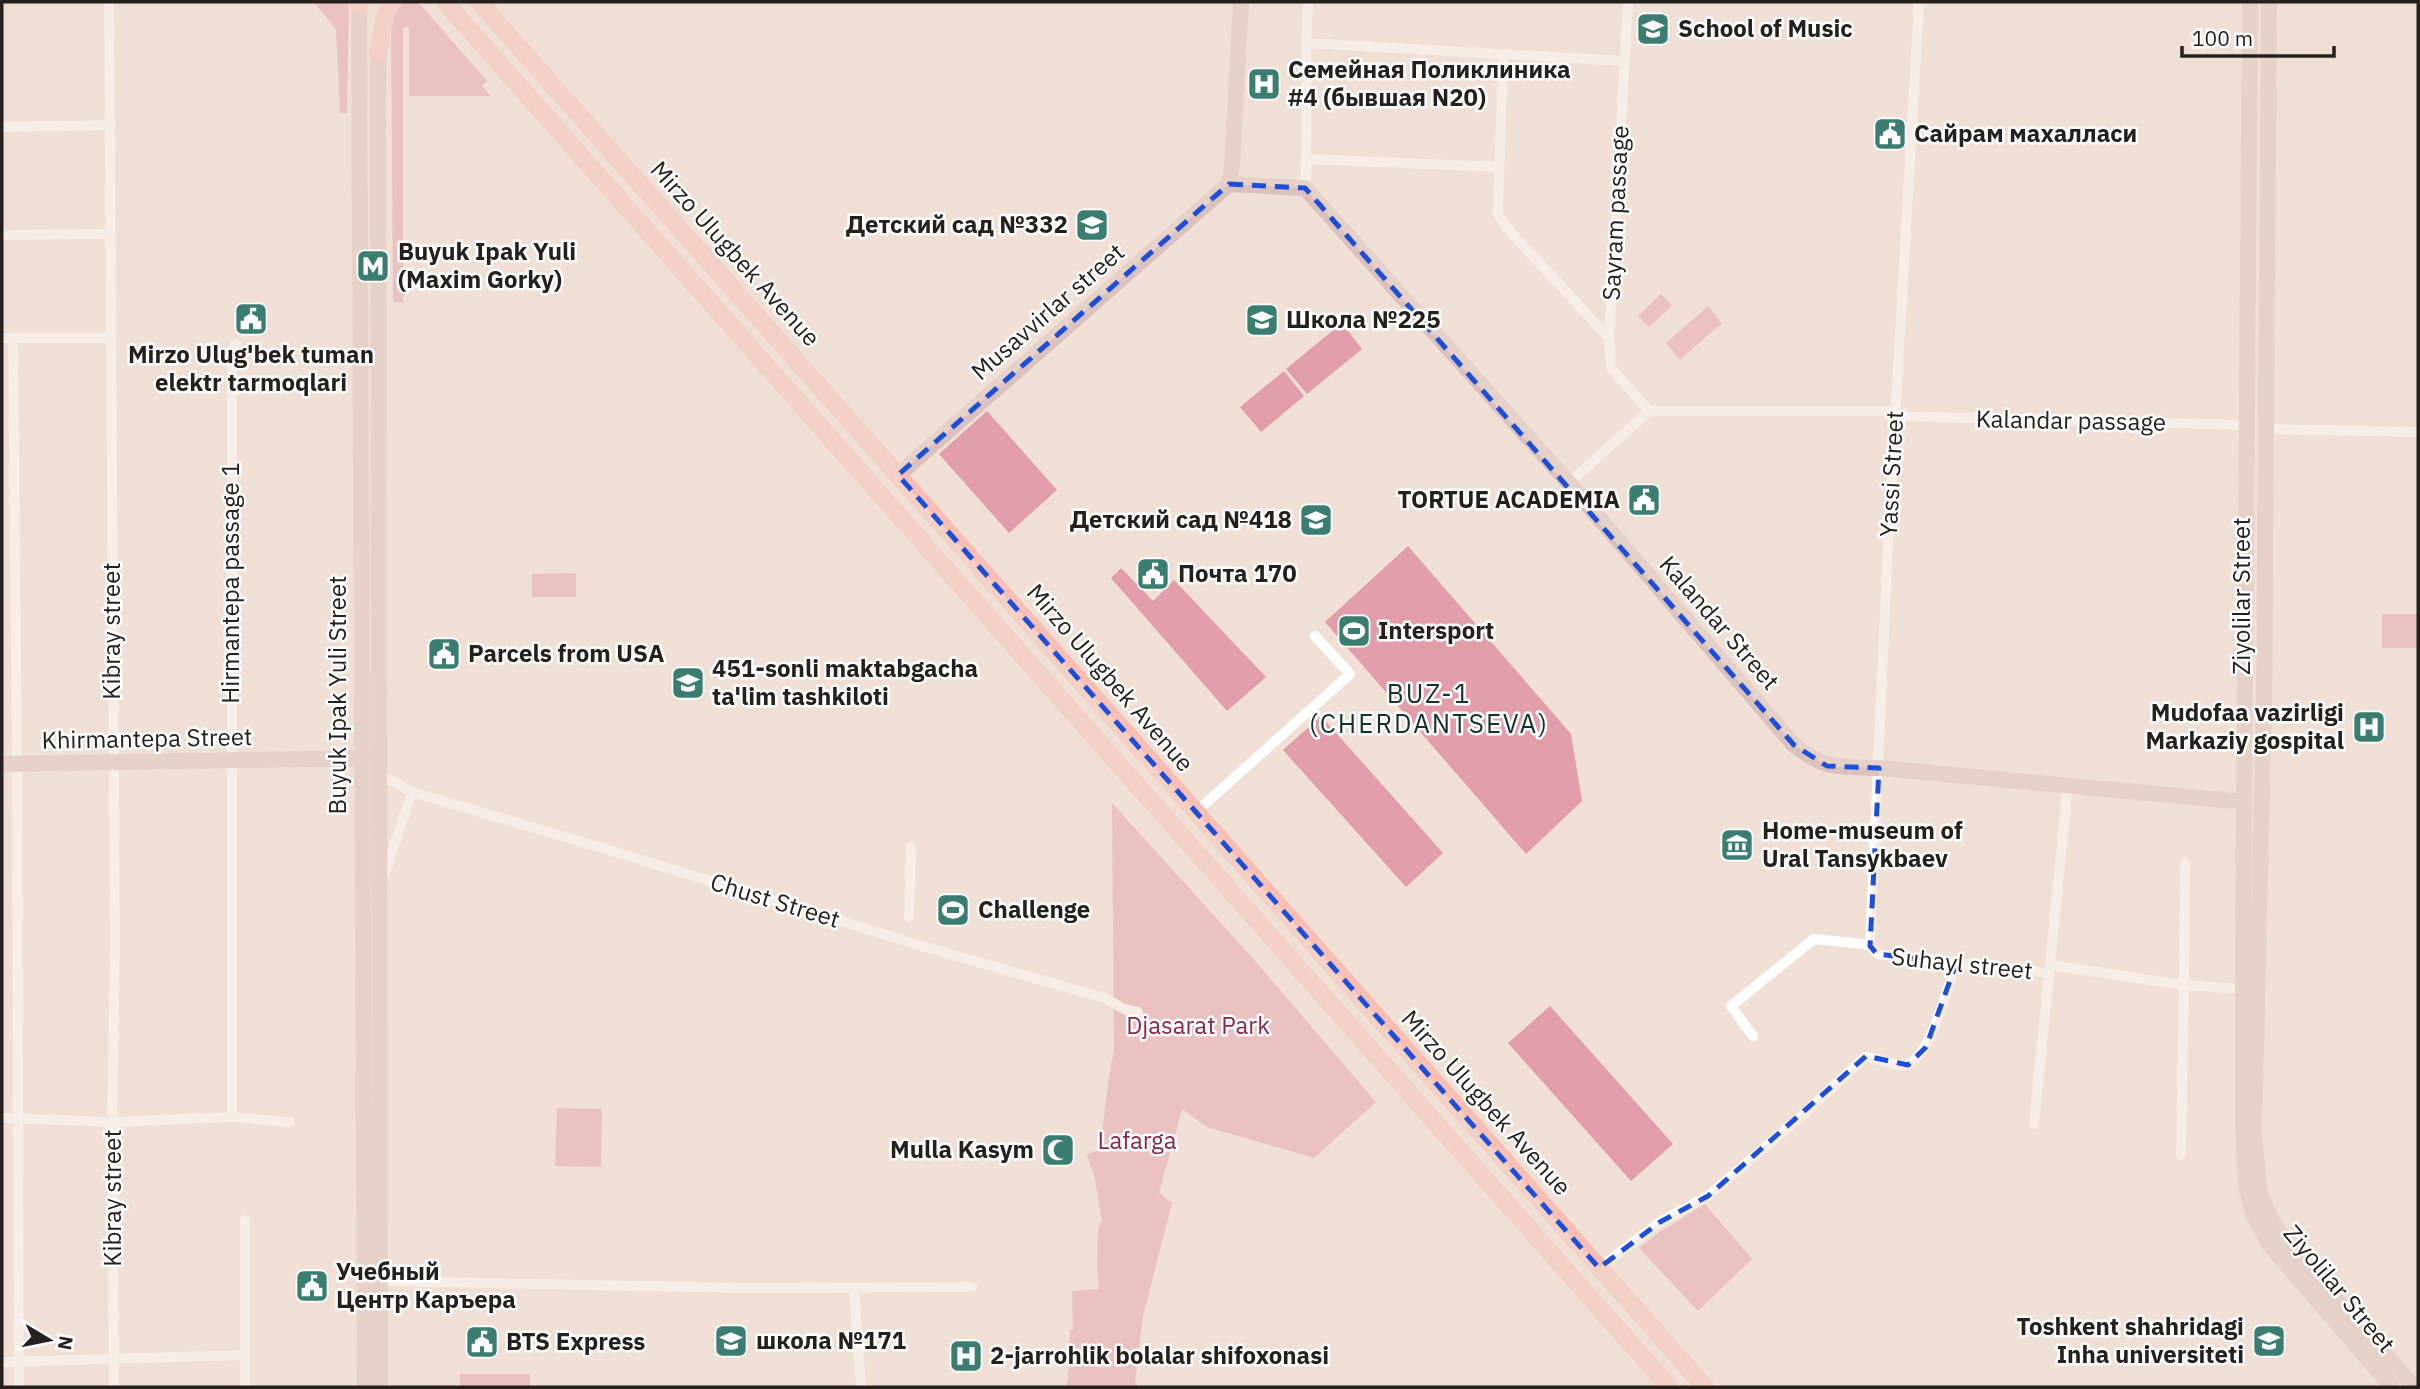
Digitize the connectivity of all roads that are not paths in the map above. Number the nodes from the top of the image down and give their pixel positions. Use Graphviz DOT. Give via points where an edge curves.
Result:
graph roads {
  1 [pos="109,2"];
  2 [pos="364,2"];
  3 [pos="392,2"];
  4 [pos="445,2"];
  5 [pos="479,2"];
  6 [pos="489,2"];
  7 [pos="1241,2"];
  8 [pos="1308,2"];
  9 [pos="1628,2"];
  10 [pos="1919,2"];
  11 [pos="2250,2"];
  12 [pos="2269,2"];
  13 [pos="1306,43"];
  14 [pos="378,53"];
  15 [pos="1503,55"];
  16 [pos="1624,61"];
  17 [pos="546,78"];
  18 [pos="111,122"];
  19 [pos="2,127"];
  20 [pos="1307,159"];
  21 [pos="1499,167"];
  22 [pos="1228,184"];
  23 [pos="1305,188"];
  24 [pos="2249,217"];
  25 [pos="2269,217"];
  26 [pos="111,234"];
  27 [pos="2,235"];
  28 [pos="360,262"];
  29 [pos="378,267"];
  30 [pos="8,338"];
  31 [pos="110,338"];
  32 [pos="1609,338"];
  33 [pos="236,344"];
  34 [pos="1649,411"];
  35 [pos="1895,414"];
  36 [pos="2247,425"];
  37 [pos="2266,429"];
  38 [pos="2418,432"];
  39 [pos="898,475"];
  40 [pos="1569,482"];
  41 [pos="2246,510"];
  42 [pos="2264,510"];
  43 [pos="950,534"];
  44 [pos="930,550"];
  45 [pos="1315,636"];
  46 [pos="362,758"];
  47 [pos="231,760"];
  48 [pos="379,761"];
  49 [pos="113,762"];
  50 [pos="10,764"];
  51 [pos="1880,768"];
  52 [pos="2068,784"];
  53 [pos="412,792"];
  54 [pos="2262,801"];
  55 [pos="2244,802"];
  56 [pos="1196,812"];
  57 [pos="911,847"];
  58 [pos="2185,863"];
  59 [pos="379,889"];
  60 [pos="909,917"];
  61 [pos="1870,946"];
  62 [pos="2251,952"];
  63 [pos="1956,964"];
  64 [pos="2050,969"];
  65 [pos="2184,985"];
  66 [pos="2243,989"];
  67 [pos="1138,1012"];
  68 [pos="1754,1036"];
  69 [pos="232,1117"];
  70 [pos="2,1118"];
  71 [pos="17,1118"];
  72 [pos="112,1122"];
  73 [pos="290,1122"];
  74 [pos="2034,1124"];
  75 [pos="2181,1155"];
  76 [pos="245,1220"];
  77 [pos="1599,1268"];
  78 [pos="372,1281"];
  79 [pos="972,1287"];
  80 [pos="854,1288"];
  81 [pos="1619,1290"];
  82 [pos="1599,1307"];
  83 [pos="245,1355"];
  84 [pos="114,1359"];
  85 [pos="18,1361"];
  86 [pos="2,1362"];
  87 [pos="19,1387"];
  88 [pos="114,1387"];
  89 [pos="245,1387"];
  90 [pos="365,1387"];
  91 [pos="380,1387"];
  92 [pos="861,1387"];
  93 [pos="1669,1387"];
  94 [pos="1705,1387"];
  95 [pos="2392,1387"];
  96 [pos="2414,1387"];
  1 -- 18 [label="street, Kibray street"];
  2 -- 14 [label="main road, Buyuk Ipak Yuli Street"];
  2 -- 28 [label="main road, Buyuk Ipak Yuli Street"];
  3 -- 14 [label="main road"];
  4 -- 44 [label="main road, Mirzo Ulugbek Avenue"];
  5 -- 17 [label="main road, Mirzo Ulugbek Avenue"];
  6 -- 17 [label="main road"];
  7 -- 22 [label="main road"];
  8 -- 13 [label="street"];
  9 -- 16 [label="street, Sayram passage"];
  10 -- 35 [label="street, Yassi Street"];
  11 -- 24 [label="main road, Ziyolilar Street"];
  12 -- 25 [label="main road, Ziyolilar Street"];
  13 -- 15 [label="street"];
  13 -- 20 [label="street"];
  14 -- 29 [label="main road, Buyuk Ipak Yuli Street"];
  15 -- 16 [label="street"];
  15 -- 21 [label="street"];
  16 -- 32 [label="street, Sayram passage"];
  17 -- 39 [label="main road, Mirzo Ulugbek Avenue"];
  18 -- 19 [label="street"];
  18 -- 26 [label="street, Kibray street"];
  20 -- 21 [label="street"];
  20 -- 23 [label="street"];
  21 -- 32 [label="street" via="1497,209 1503,223"];
  22 -- 23 [label="main road"];
  22 -- 39 [label="main road, Musavvirlar street"];
  23 -- 40 [label="main road, Kalandar Street"];
  24 -- 25 [label="main road"];
  24 -- 36 [label="main road, Ziyolilar Street"];
  25 -- 37 [label="main road, Ziyolilar Street"];
  26 -- 27 [label="street"];
  26 -- 31 [label="street, Kibray street"];
  28 -- 29 [label="main road" via="372,257"];
  28 -- 46 [label="main road, Buyuk Ipak Yuli Street"];
  29 -- 48 [label="main road, Buyuk Ipak Yuli Street"];
  30 -- 31 [label="street"];
  30 -- 50 [label="street"];
  31 -- 49 [label="street, Kibray street"];
  32 -- 34 [label="street, Sayram passage" via="1612,368"];
  33 -- 47 [label="street, Hirmantepa passage 1" via="232,350"];
  34 -- 35 [label="street, Kalandar passage"];
  34 -- 40 [label="street"];
  35 -- 36 [label="street, Kalandar passage"];
  35 -- 51 [label="street, Yassi Street"];
  36 -- 41 [label="main road, Ziyolilar Street"];
  37 -- 38 [label="street"];
  37 -- 42 [label="main road, Ziyolilar Street"];
  39 -- 43 [label="main road, Mirzo Ulugbek Avenue"];
  40 -- 51 [label="main road, Kalandar Street" via="1794,745 1827,765"];
  41 -- 42 [label="main road"];
  41 -- 55 [label="main road, Ziyolilar Street"];
  42 -- 54 [label="main road, Ziyolilar Street"];
  43 -- 44 [label="main road"];
  43 -- 56 [label="main road, Mirzo Ulugbek Avenue"];
  44 -- 82 [label="main road, Mirzo Ulugbek Avenue"];
  45 -- 56 [label="street" via="1350,674"];
  46 -- 47 [label="main road, Khirmаntepa Street"];
  46 -- 48 [label="main road"];
  46 -- 78 [label="main road, Buyuk Ipak Yuli Street"];
  47 -- 49 [label="main road, Khirmаntepa Street"];
  47 -- 69 [label="street, Hirmantepa passage 1"];
  48 -- 53 [label="street, Chust Street"];
  48 -- 59 [label="main road, Buyuk Ipak Yuli Street"];
  49 -- 50 [label="main road, Khirmаntepa Street"];
  49 -- 72 [label="street, Kibray street"];
  50 -- 71 [label="street"];
  51 -- 52 [label="main road, Kalandar Street"];
  51 -- 61 [label="street, Yassi Street"];
  52 -- 55 [label="main road, Kalandar Street"];
  52 -- 64 [label="street, Suhayl street"];
  53 -- 59 [label="street"];
  53 -- 67 [label="street, Chust Street" via="1105,998"];
  54 -- 55 [label="street"];
  54 -- 62 [label="main road, Ziyolilar Street"];
  55 -- 62 [label="main road, Ziyolilar Street"];
  56 -- 77 [label="main road, Mirzo Ulugbek Avenue"];
  57 -- 60 [label="street"];
  58 -- 65 [label="street"];
  59 -- 78 [label="main road, Buyuk Ipak Yuli Street"];
  61 -- 63 [label="street, Suhayl street" via="1878,954"];
  61 -- 68 [label="street, Suhayl street" via="1814,939 1731,1006"];
  62 -- 66 [label="main road, Ziyolilar Street"];
  62 -- 96 [label="main road, Ziyolilar Street" via="2254,1132 2261,1200 2294,1252"];
  63 -- 64 [label="street, Suhayl street"];
  63 -- 77 [label="street" via="1926,1047 1908,1065 1864,1057 1708,1196 1660,1222"];
  64 -- 65 [label="street, Suhayl street"];
  64 -- 74 [label="street, Suhayl street"];
  65 -- 66 [label="street, Suhayl street"];
  65 -- 75 [label="street"];
  66 -- 95 [label="main road, Ziyolilar Street" via="2244,1165 2253,1214 2283,1261"];
  69 -- 72 [label="street"];
  69 -- 73 [label="street"];
  70 -- 71 [label="street"];
  71 -- 72 [label="street"];
  71 -- 85 [label="street"];
  72 -- 84 [label="street, Kibray street"];
  76 -- 83 [label="street"];
  77 -- 81 [label="main road, Mirzo Ulugbek Avenue"];
  78 -- 80 [label="street"];
  78 -- 90 [label="main road, Buyuk Ipak Yuli Street"];
  78 -- 91 [label="main road, Buyuk Ipak Yuli Street"];
  79 -- 80 [label="street"];
  80 -- 92 [label="street"];
  81 -- 82 [label="main road"];
  81 -- 94 [label="main road, Mirzo Ulugbek Avenue"];
  82 -- 93 [label="main road, Mirzo Ulugbek Avenue"];
  83 -- 84 [label="street"];
  83 -- 89 [label="street"];
  84 -- 85 [label="street"];
  84 -- 88 [label="street, Kibray street"];
  85 -- 86 [label="street"];
  85 -- 87 [label="street"];
}
